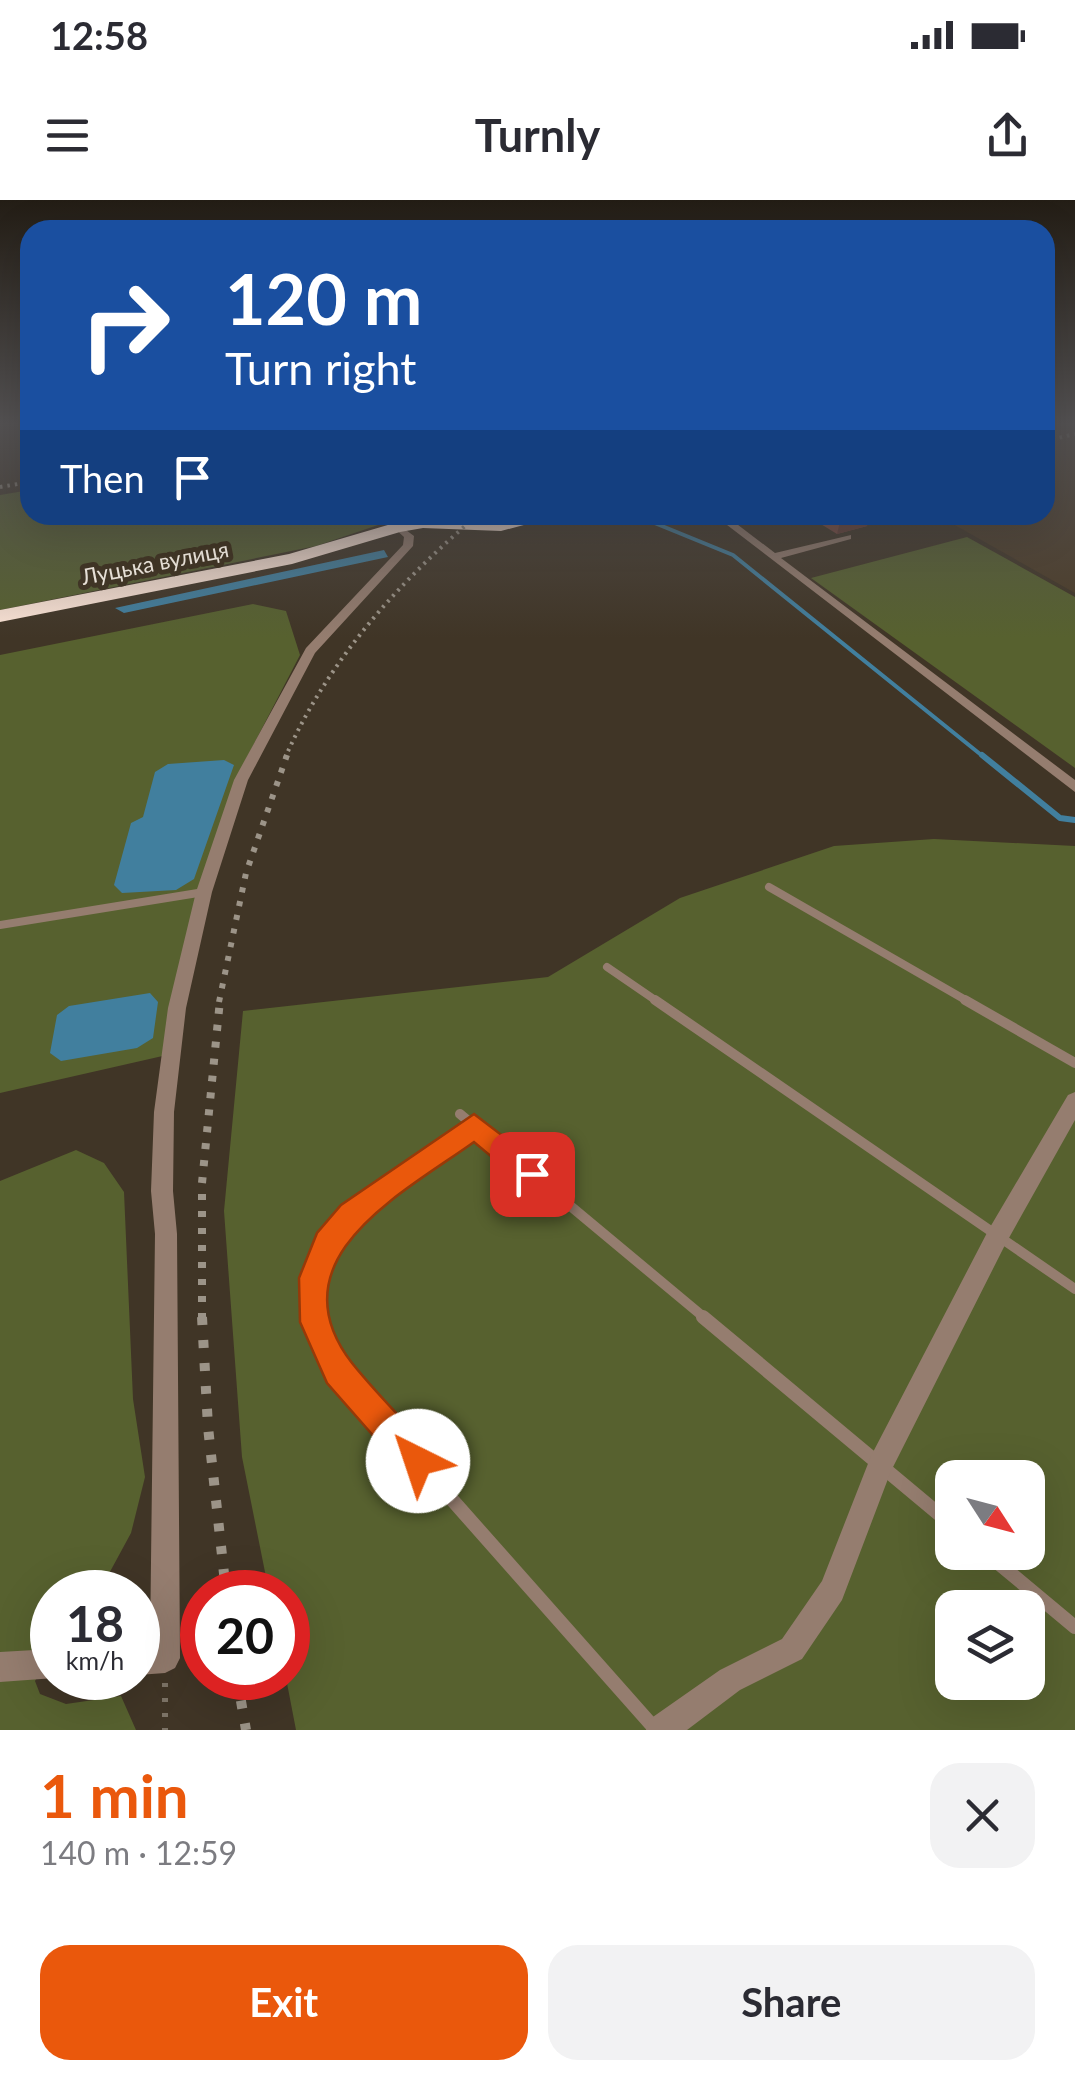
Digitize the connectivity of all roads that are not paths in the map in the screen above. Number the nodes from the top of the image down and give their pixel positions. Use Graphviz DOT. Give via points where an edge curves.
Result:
graph roads {
  1 [pos="410,525"];
  2 [pos="475,525"];
  3 [pos="506,525"];
  4 [pos="733,525"];
  5 [pos="398,527"];
  6 [pos="847,537"];
  7 [pos="775,556"];
  8 [pos="0,616"];
  9 [pos="1075,788"];
  10 [pos="770,887"];
  11 [pos="204,892"];
  12 [pos="0,926"];
  13 [pos="607,967"];
  14 [pos="1075,1063"];
  15 [pos="1075,1101"];
  16 [pos="460,1114"];
  17 [pos="474,1126"];
  18 [pos="997,1237"];
  19 [pos="1075,1289"];
  20 [pos="880,1465"];
  21 [pos="935,1511"];
  22 [pos="1007,1570"];
  23 [pos="1075,1627"];
  24 [pos="160,1658"];
  25 [pos="30,1666"];
  26 [pos="0,1668"];
  27 [pos="658,1730"];
  1 -- 5 [label="highway, Луцька вулиця"];
  2 -- 3 [label="highway, Луцька вулиця"];
  4 -- 7 [label="street"];
  5 -- 8 [label="highway, Луцька вулиця" via="292,559"];
  5 -- 11 [label="street" via="409,536 408,546 310,651 283,700 241,780"];
  6 -- 7 [label="street"];
  7 -- 9 [label="street"];
  10 -- 14 [label="lane"];
  11 -- 12 [label="lane"];
  11 -- 24 [label="street" via="164,1112"];
  13 -- 18 [label="lane"];
  15 -- 18 [label="street"];
  16 -- 17 [label="lane"];
  17 -- 20 [label="lane"];
  17 -- 27 [label="lane" via="350,1214 327,1242 314,1278 315,1322 338,1372"];
  18 -- 19 [label="lane"];
  18 -- 20 [label="street"];
  20 -- 21 [label="lane"];
  20 -- 27 [label="street" via="832,1590 792,1649 730,1680"];
  22 -- 23 [label="lane"];
  25 -- 26 [label="street"];
}
